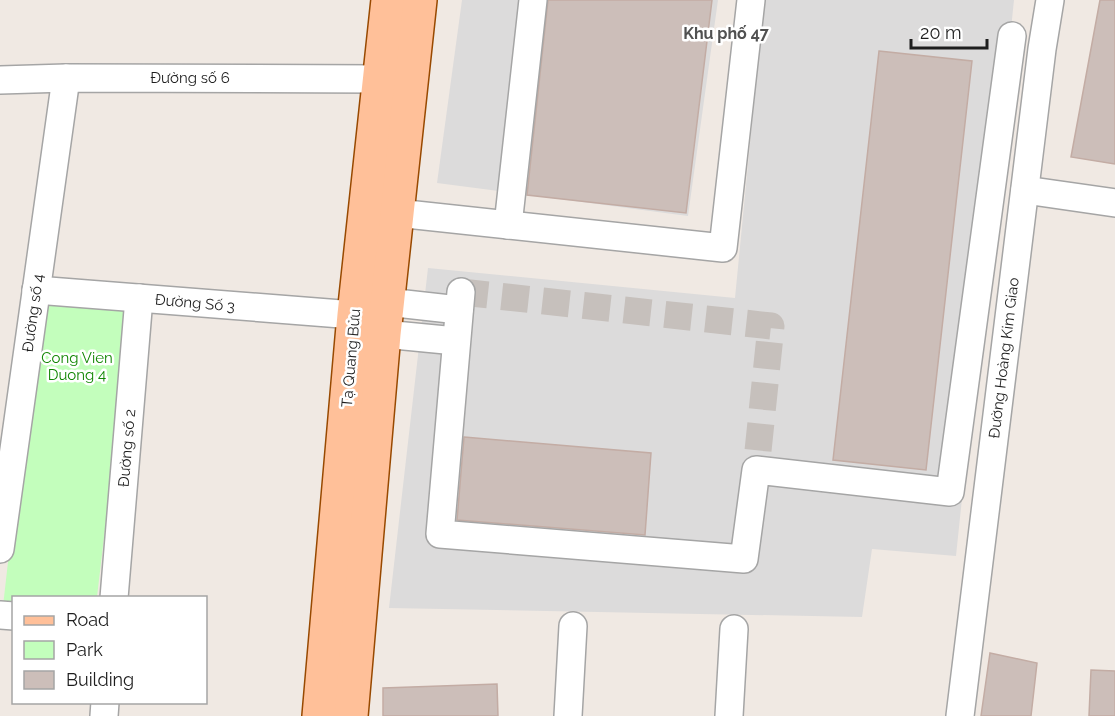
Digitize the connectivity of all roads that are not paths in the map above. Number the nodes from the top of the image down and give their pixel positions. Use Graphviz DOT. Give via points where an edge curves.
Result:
graph roads {
  1 [pos="388,0"];
  2 [pos="420,0"];
  3 [pos="533,0"];
  4 [pos="751,0"];
  5 [pos="1050,0"];
  6 [pos="1012,36"];
  7 [pos="66,78"];
  8 [pos="381,79"];
  9 [pos="0,80"];
  10 [pos="1025,190"];
  11 [pos="1115,203"];
  12 [pos="397,213"];
  13 [pos="508,225"];
  14 [pos="36,290"];
  15 [pos="139,298"];
  16 [pos="378,318"];
  17 [pos="456,341"];
  18 [pos="0,549"];
  19 [pos="114,596"];
  20 [pos="573,626"];
  21 [pos="734,629"];
  22 [pos="319,716"];
  23 [pos="351,716"];
  24 [pos="568,716"];
  25 [pos="729,716"];
  26 [pos="960,716"];
  1 -- 8 [label="main road, Tạ Quang Bửu"];
  2 -- 12 [label="main road, Tạ Quang Bửu"];
  3 -- 13 [label="street"];
  4 -- 13 [label="street" via="723,248"];
  5 -- 10 [label="street, Đường Hoàng Kim Giao"];
  6 -- 17 [label="street" via="950,492 756,470 744,559 440,534"];
  7 -- 8 [label="street, Đường số 6"];
  7 -- 9 [label="street, Đường số 6"];
  7 -- 14 [label="street, Đường số 4"];
  8 -- 16 [label="main road, Tạ Quang Bửu"];
  10 -- 11 [label="street"];
  10 -- 26 [label="street, Đường Hoàng Kim Giao"];
  12 -- 13 [label="street"];
  12 -- 16 [label="main road, Tạ Quang Bửu"];
  14 -- 15 [label="street, Đường Số 3"];
  14 -- 18 [label="street, Đường số 4"];
  15 -- 16 [label="street, Đường Số 3"];
  15 -- 19 [label="street, Đường số 2"];
  16 -- 17 [label="street"];
  16 -- 17 [label="street" via="460,301"];
  16 -- 22 [label="main road, Tạ Quang Bửu"];
  16 -- 23 [label="main road, Tạ Quang Bửu"];
  20 -- 24 [label="street"];
  21 -- 25 [label="street"];
}
